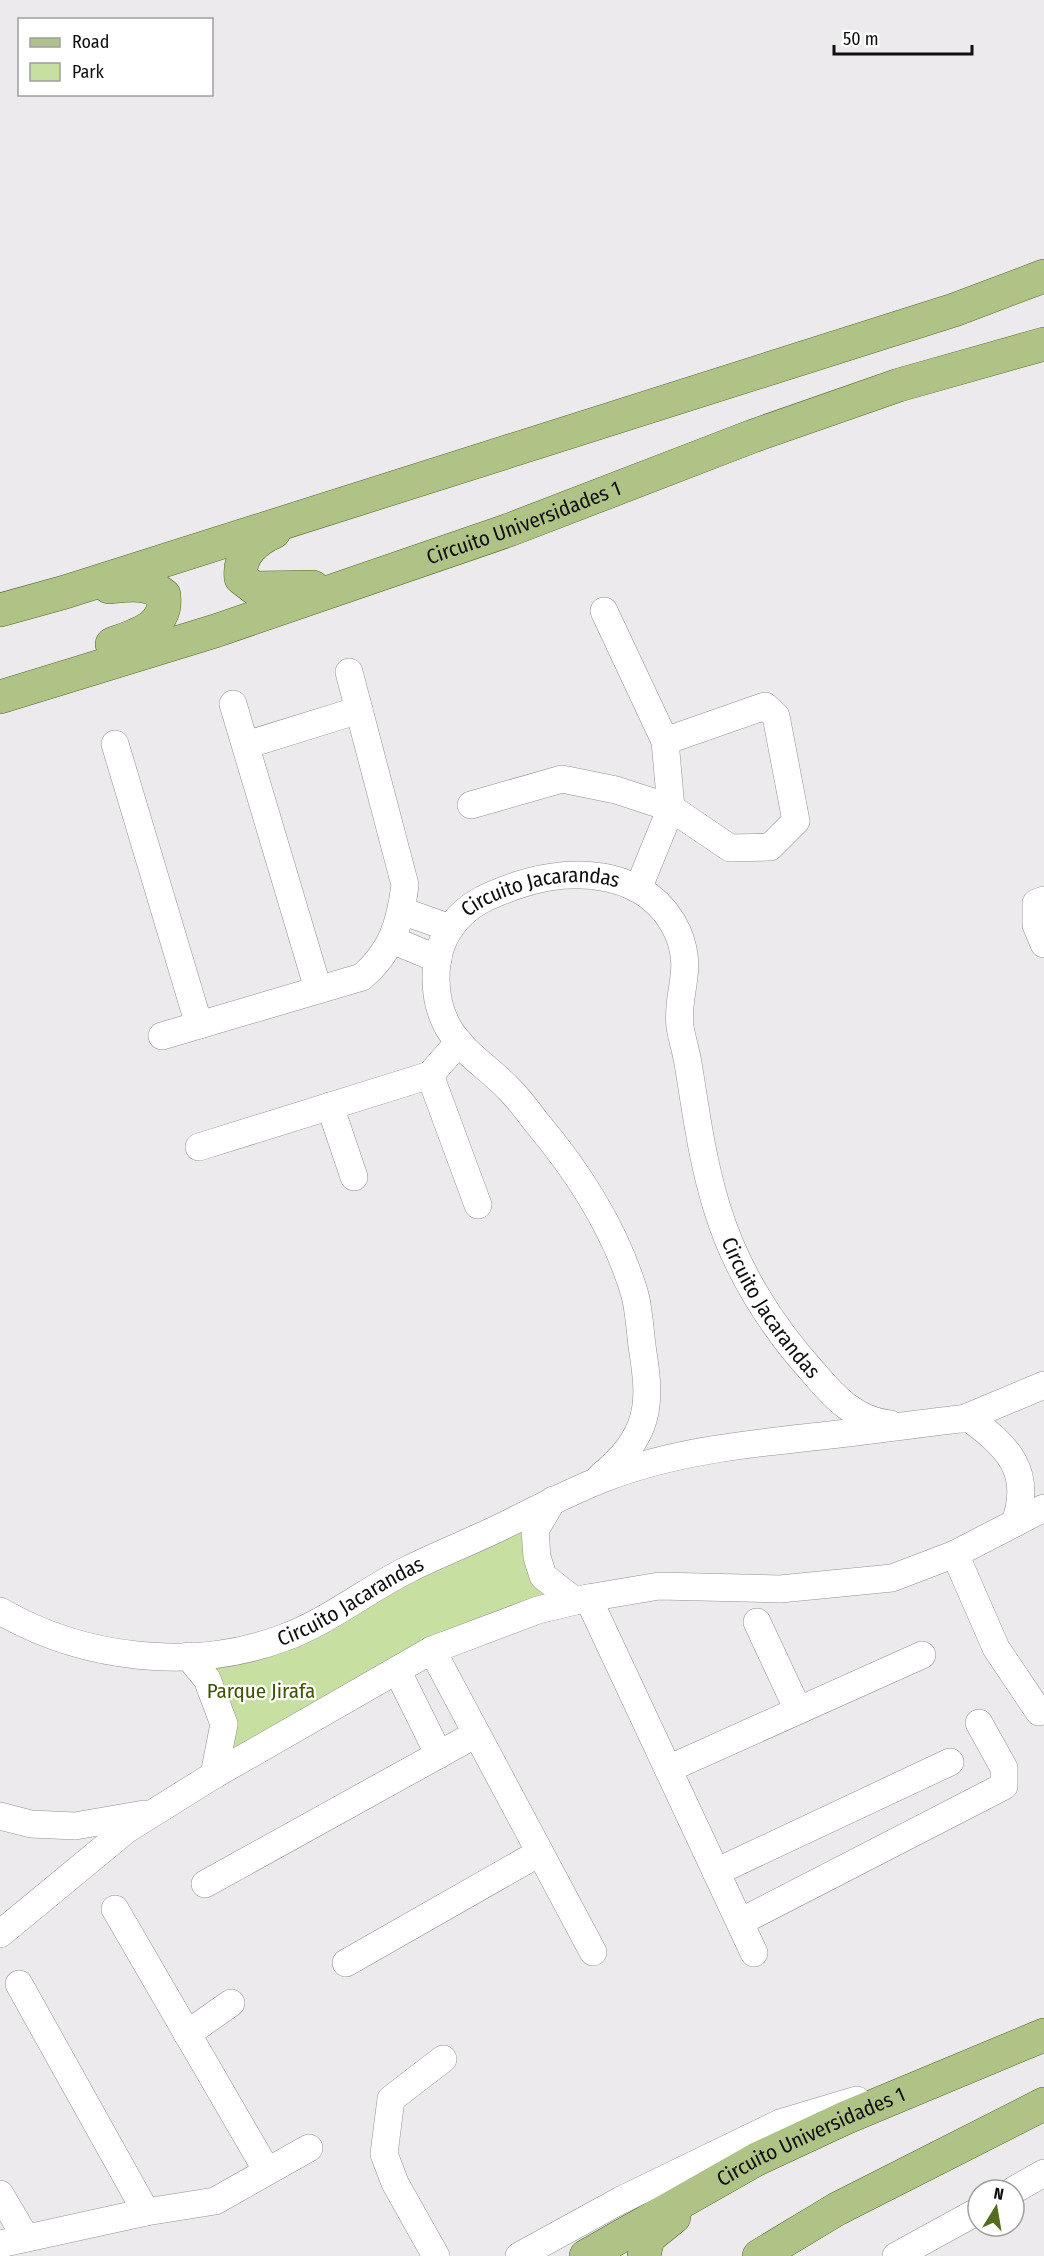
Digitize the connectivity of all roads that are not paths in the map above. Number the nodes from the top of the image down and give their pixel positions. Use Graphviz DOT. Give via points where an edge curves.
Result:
graph roads {
  1 [pos="1044,276"];
  2 [pos="1044,344"];
  3 [pos="323,510"];
  4 [pos="346,585"];
  5 [pos="65,592"];
  6 [pos="0,610"];
  7 [pos="604,611"];
  8 [pos="349,672"];
  9 [pos="0,682"];
  10 [pos="0,698"];
  11 [pos="233,704"];
  12 [pos="358,710"];
  13 [pos="665,741"];
  14 [pos="115,744"];
  15 [pos="246,745"];
  16 [pos="471,805"];
  17 [pos="671,808"];
  18 [pos="638,889"];
  19 [pos="1044,900"];
  20 [pos="402,911"];
  21 [pos="450,928"];
  22 [pos="392,940"];
  23 [pos="1044,944"];
  24 [pos="438,959"];
  25 [pos="318,989"];
  26 [pos="200,1025"];
  27 [pos="162,1036"];
  28 [pos="459,1042"];
  29 [pos="430,1075"];
  30 [pos="330,1106"];
  31 [pos="199,1147"];
  32 [pos="354,1177"];
  33 [pos="478,1205"];
  34 [pos="1044,1385"];
  35 [pos="963,1419"];
  36 [pos="903,1426"];
  37 [pos="594,1482"];
  38 [pos="553,1500"];
  39 [pos="1044,1508"];
  40 [pos="1015,1522"];
  41 [pos="954,1554"];
  42 [pos="582,1599"];
  43 [pos="0,1611"];
  44 [pos="757,1622"];
  45 [pos="432,1650"];
  46 [pos="922,1655"];
  47 [pos="188,1656"];
  48 [pos="397,1670"];
  49 [pos="798,1710"];
  50 [pos="1039,1712"];
  51 [pos="979,1723"];
  52 [pos="476,1734"];
  53 [pos="439,1755"];
  54 [pos="950,1762"];
  55 [pos="668,1768"];
  56 [pos="214,1775"];
  57 [pos="154,1813"];
  58 [pos="0,1816"];
  59 [pos="539,1852"];
  60 [pos="716,1872"];
  61 [pos="205,1884"];
  62 [pos="114,1909"];
  63 [pos="740,1923"];
  64 [pos="0,1934"];
  65 [pos="593,1952"];
  66 [pos="754,1953"];
  67 [pos="346,1963"];
  68 [pos="20,1984"];
  69 [pos="231,2003"];
  70 [pos="187,2034"];
  71 [pos="1044,2035"];
  72 [pos="443,2059"];
  73 [pos="990,2060"];
  74 [pos="1044,2104"];
  75 [pos="309,2148"];
  76 [pos="757,2159"];
  77 [pos="267,2171"];
  78 [pos="1044,2173"];
  79 [pos="1026,2183"];
  80 [pos="0,2194"];
  81 [pos="837,2209"];
  82 [pos="146,2212"];
  83 [pos="966,2218"];
  84 [pos="26,2238"];
  85 [pos="0,2244"];
  86 [pos="436,2256"];
  87 [pos="519,2256"];
  88 [pos="586,2256"];
  89 [pos="644,2256"];
  90 [pos="740,2256"];
  91 [pos="759,2256"];
  92 [pos="896,2256"];
  1 -- 3 [label="main road" via="954,310"];
  2 -- 4 [label="main road, Circuito Universidades 1" via="899,385 809,416 509,530"];
  3 -- 4 [label="main road" via="254,544 242,560 241,578 254,588"];
  3 -- 5 [label="main road"];
  4 -- 10 [label="main road, Circuito Universidades 1" via="215,631"];
  5 -- 6 [label="main road"];
  5 -- 9 [label="main road" via="143,585 164,596 165,606 145,632"];
  7 -- 13 [label="street"];
  8 -- 12 [label="street"];
  11 -- 15 [label="street"];
  12 -- 15 [label="street"];
  12 -- 20 [label="street" via="405,885"];
  13 -- 17 [label="street"];
  13 -- 17 [label="street" via="765,706 776,716 796,821 770,847 730,848"];
  14 -- 26 [label="street"];
  15 -- 25 [label="street"];
  16 -- 17 [label="street" via="562,779 616,790"];
  17 -- 18 [label="street"];
  18 -- 21 [label="street, Circuito Jacarandas" via="591,874 538,878 479,900"];
  18 -- 36 [label="street, Circuito Jacarandas" via="667,914 681,942 687,968 680,1028 708,1176 734,1250 777,1329 831,1393 859,1415"];
  19 -- 23 [label="street" via="1036,903 1035,925"];
  20 -- 21 [label="street"];
  20 -- 22 [label="street"];
  21 -- 24 [label="street, Circuito Jacarandas"];
  22 -- 24 [label="street"];
  22 -- 25 [label="street" via="380,961 362,977"];
  24 -- 28 [label="street, Circuito Jacarandas" via="440,1004"];
  25 -- 26 [label="street"];
  26 -- 27 [label="street"];
  28 -- 29 [label="street"];
  28 -- 37 [label="street, Circuito Jacarandas" via="510,1090 578,1176 604,1220 635,1296 646,1376 645,1411 625,1455"];
  29 -- 30 [label="street"];
  29 -- 33 [label="street"];
  30 -- 31 [label="street"];
  30 -- 32 [label="street"];
  34 -- 35 [label="street"];
  35 -- 36 [label="street"];
  35 -- 40 [label="street" via="969,1418 1001,1442 1019,1474 1021,1505"];
  36 -- 37 [label="street" via="735,1445 678,1456"];
  37 -- 38 [label="street, Circuito Jacarandas"];
  38 -- 42 [label="street" via="535,1530 537,1557 543,1576"];
  38 -- 47 [label="street, Circuito Jacarandas" via="407,1570 325,1619 282,1639"];
  39 -- 40 [label="street"];
  40 -- 41 [label="street"];
  41 -- 42 [label="street" via="892,1578 840,1585 780,1589 659,1586"];
  41 -- 50 [label="street" via="996,1648"];
  42 -- 45 [label="street" via="538,1610"];
  42 -- 55 [label="street"];
  43 -- 47 [label="street, Circuito Jacarandas" via="46,1634 95,1649"];
  44 -- 49 [label="street"];
  45 -- 48 [label="street"];
  45 -- 52 [label="street"];
  46 -- 49 [label="street"];
  47 -- 56 [label="street" via="207,1679 224,1724"];
  48 -- 53 [label="street"];
  48 -- 56 [label="street"];
  49 -- 55 [label="street"];
  51 -- 63 [label="street" via="1004,1768 1004,1786"];
  52 -- 53 [label="street"];
  52 -- 59 [label="street"];
  53 -- 61 [label="street"];
  54 -- 60 [label="street"];
  55 -- 60 [label="street"];
  56 -- 57 [label="street"];
  57 -- 58 [label="street" via="75,1826 31,1824"];
  57 -- 64 [label="street" via="126,1830"];
  59 -- 65 [label="street"];
  59 -- 67 [label="street"];
  60 -- 63 [label="street"];
  62 -- 70 [label="street"];
  63 -- 66 [label="street"];
  68 -- 82 [label="street"];
  69 -- 70 [label="street"];
  70 -- 77 [label="street"];
  71 -- 73 [label="main road, Circuito Universidades 1"];
  72 -- 86 [label="street" via="391,2099 384,2154 395,2183"];
  73 -- 76 [label="main road, Circuito Universidades 1" via="845,2118"];
  73 -- 87 [label="street" via="780,2123 621,2200"];
  74 -- 81 [label="main road"];
  75 -- 77 [label="street"];
  76 -- 88 [label="main road, Circuito Universidades 1"];
  76 -- 89 [label="main road" via="655,2230 648,2238"];
  77 -- 82 [label="street" via="215,2201"];
  78 -- 79 [label="street"];
  80 -- 84 [label="street"];
  81 -- 90 [label="main road" via="774,2236"];
  81 -- 91 [label="main road"];
  82 -- 84 [label="street"];
  83 -- 92 [label="street"];
  84 -- 85 [label="street"];
}
